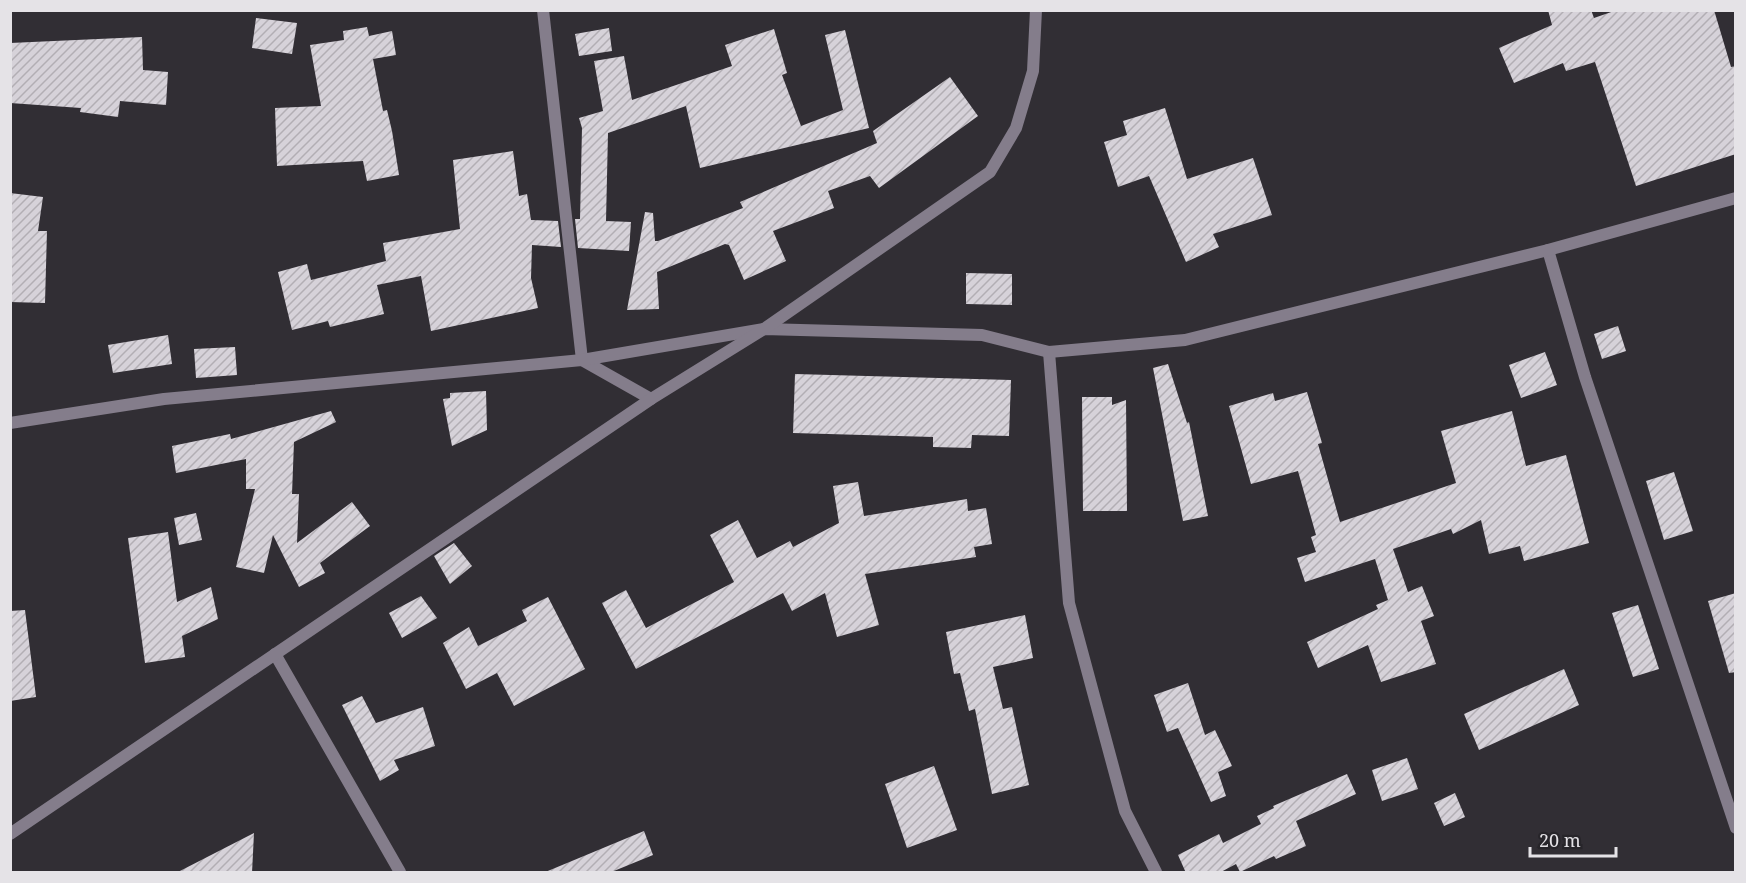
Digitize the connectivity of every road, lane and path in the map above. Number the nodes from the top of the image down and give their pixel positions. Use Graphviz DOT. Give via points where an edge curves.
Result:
graph roads {
  1 [pos="543,10"];
  2 [pos="1036,10"];
  3 [pos="1736,198"];
  4 [pos="1548,250"];
  5 [pos="764,329"];
  6 [pos="1049,352"];
  7 [pos="582,360"];
  8 [pos="651,399"];
  9 [pos="10,423"];
  10 [pos="275,654"];
  11 [pos="1736,828"];
  12 [pos="10,834"];
  13 [pos="400,873"];
  14 [pos="1156,873"];
  1 -- 7 [label="street"];
  2 -- 5 [label="street" via="1033,71 1016,128 990,172"];
  3 -- 4 [label="street"];
  4 -- 6 [label="street" via="1185,339"];
  4 -- 11 [label="street" via="1585,378"];
  5 -- 6 [label="street" via="982,335"];
  5 -- 7 [label="street"];
  5 -- 8 [label="street"];
  6 -- 14 [label="street" via="1069,603 1125,811"];
  7 -- 8 [label="street"];
  7 -- 9 [label="street" via="164,399"];
  8 -- 10 [label="street"];
  10 -- 12 [label="street"];
  10 -- 13 [label="street"];
}
